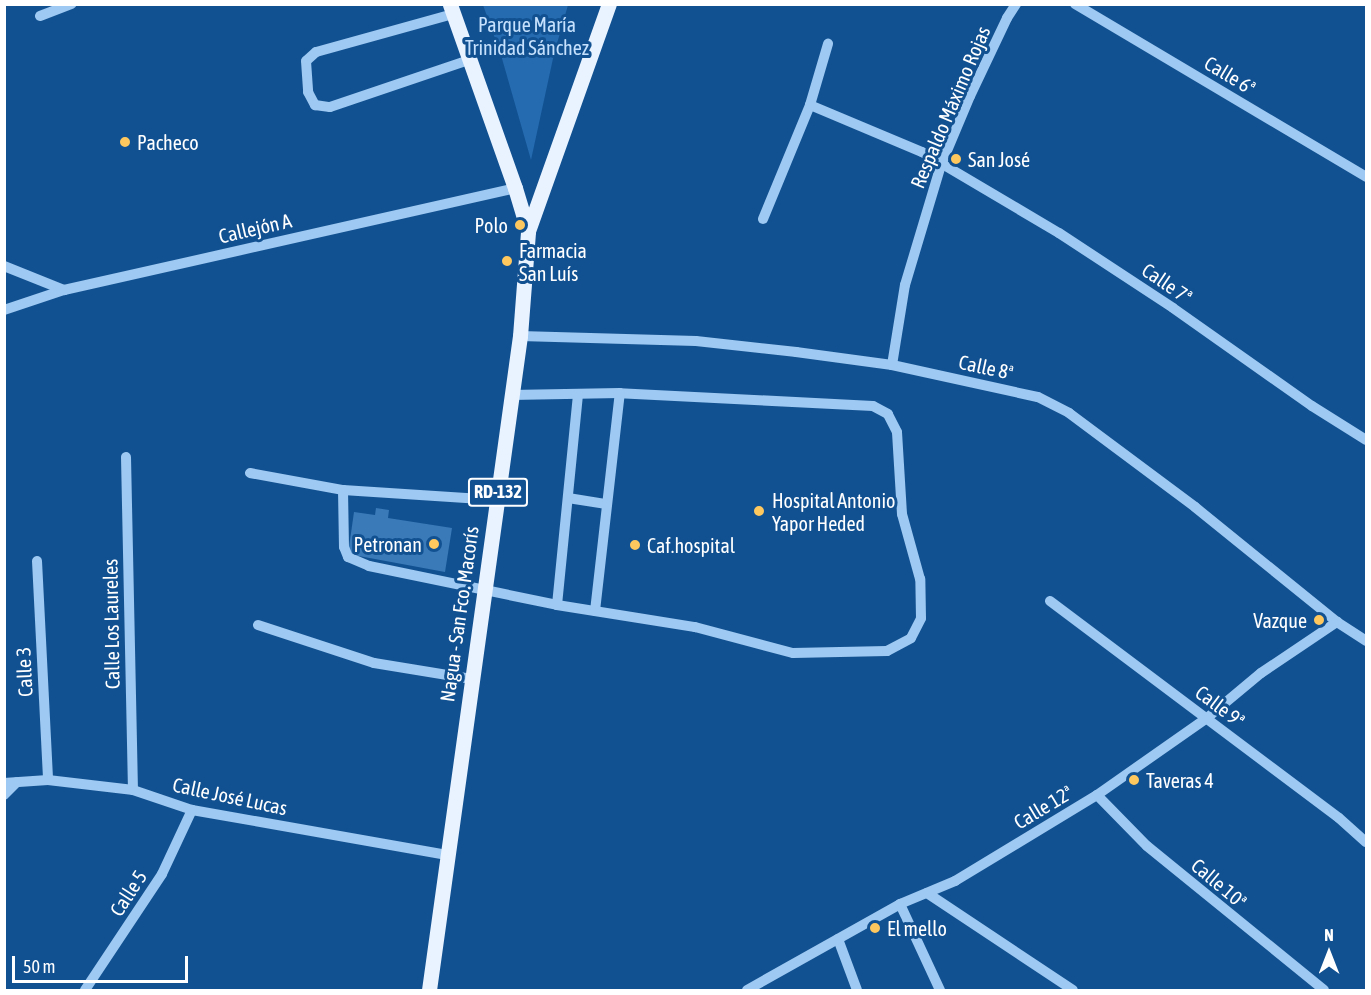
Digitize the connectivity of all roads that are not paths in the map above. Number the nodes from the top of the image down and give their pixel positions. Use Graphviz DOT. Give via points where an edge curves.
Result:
graph roads {
  1 [pos="72,4"];
  2 [pos="609,4"];
  3 [pos="1016,4"];
  4 [pos="1075,4"];
  5 [pos="451,9"];
  6 [pos="39,16"];
  7 [pos="828,44"];
  8 [pos="469,60"];
  9 [pos="810,105"];
  10 [pos="941,165"];
  11 [pos="1366,177"];
  12 [pos="515,188"];
  13 [pos="763,219"];
  14 [pos="528,231"];
  15 [pos="4,266"];
  16 [pos="64,290"];
  17 [pos="4,310"];
  18 [pos="520,336"];
  19 [pos="892,365"];
  20 [pos="620,393"];
  21 [pos="578,394"];
  22 [pos="511,395"];
  23 [pos="1366,440"];
  24 [pos="126,457"];
  25 [pos="250,473"];
  26 [pos="343,490"];
  27 [pos="568,498"];
  28 [pos="497,500"];
  29 [pos="607,504"];
  30 [pos="37,561"];
  31 [pos="484,590"];
  32 [pos="1050,601"];
  33 [pos="557,605"];
  34 [pos="595,610"];
  35 [pos="1338,622"];
  36 [pos="258,625"];
  37 [pos="1366,641"];
  38 [pos="472,679"];
  39 [pos="1207,718"];
  40 [pos="48,780"];
  41 [pos="17,782"];
  42 [pos="4,783"];
  43 [pos="133,790"];
  44 [pos="4,795"];
  45 [pos="1097,795"];
  46 [pos="192,810"];
  47 [pos="1366,842"];
  48 [pos="447,855"];
  49 [pos="927,893"];
  50 [pos="900,904"];
  51 [pos="838,939"];
  52 [pos="85,990"];
  53 [pos="429,990"];
  54 [pos="747,990"];
  55 [pos="857,990"];
  56 [pos="940,990"];
  57 [pos="1073,990"];
  58 [pos="1324,990"];
  1 -- 6 [label="street"];
  2 -- 14 [label="main road"];
  3 -- 10 [label="street, Respaldo Máximo Rojas"];
  4 -- 11 [label="street, Calle 6ª"];
  5 -- 8 [label="main road, Nagua - San Fco. Macorís / RD-132"];
  5 -- 8 [label="street" via="316,52 306,61 308,92 315,105 330,107"];
  7 -- 9 [label="street"];
  8 -- 12 [label="main road, Nagua - San Fco. Macorís / RD-132"];
  9 -- 10 [label="street, Calle 7ª" via="922,152"];
  9 -- 13 [label="street"];
  10 -- 19 [label="street, Respaldo Máximo Rojas" via="905,285"];
  10 -- 23 [label="street, Calle 7ª" via="1068,239"];
  12 -- 14 [label="main road, Nagua - San Fco. Macorís / RD-132"];
  12 -- 16 [label="street, Callejón A"];
  14 -- 18 [label="main road, Nagua - San Fco. Macorís / RD-132"];
  15 -- 16 [label="street"];
  16 -- 17 [label="street, Callejón A"];
  18 -- 19 [label="street, Calle 8ª" via="696,341"];
  18 -- 22 [label="main road, Nagua - San Fco. Macorís / RD-132"];
  19 -- 35 [label="street, Calle 8ª" via="1038,397 1069,413 1195,507"];
  20 -- 21 [label="street"];
  20 -- 29 [label="street"];
  20 -- 34 [label="street" via="873,406 888,414 897,432 902,514 920,579 921,618 911,638 887,651 793,653 695,627"];
  21 -- 22 [label="street"];
  21 -- 27 [label="street"];
  22 -- 28 [label="main road, Nagua - San Fco. Macorís / RD-132"];
  24 -- 43 [label="street, Calle Los Laureles"];
  25 -- 26 [label="street"];
  26 -- 28 [label="street"];
  26 -- 31 [label="street" via="344,547 348,557 369,566"];
  27 -- 29 [label="street"];
  27 -- 33 [label="street"];
  28 -- 31 [label="main road, Nagua - San Fco. Macorís / RD-132"];
  29 -- 34 [label="street"];
  30 -- 40 [label="street, Calle 3"];
  31 -- 33 [label="street"];
  31 -- 38 [label="main road, Nagua - San Fco. Macorís / RD-132"];
  32 -- 39 [label="street, Calle 9ª"];
  33 -- 34 [label="street"];
  35 -- 37 [label="street, Calle 8ª"];
  35 -- 39 [label="street, Calle 12ª" via="1261,673"];
  36 -- 38 [label="street" via="374,663"];
  38 -- 48 [label="main road, Nagua - San Fco. Macorís / RD-132"];
  39 -- 45 [label="street, Calle 12ª"];
  39 -- 47 [label="street, Calle 9ª"];
  40 -- 41 [label="street, Calle José Lucas"];
  40 -- 43 [label="street, Calle José Lucas"];
  41 -- 42 [label="street, Calle José Lucas"];
  41 -- 44 [label="street"];
  43 -- 46 [label="street, Calle José Lucas"];
  45 -- 49 [label="street, Calle 12ª" via="955,881"];
  45 -- 58 [label="street, Calle 10ª" via="1147,846"];
  46 -- 48 [label="street, Calle José Lucas"];
  46 -- 52 [label="street, Calle 5" via="162,874"];
  48 -- 53 [label="main road, Nagua - San Fco. Macorís / RD-132"];
  49 -- 50 [label="street, Calle 12ª"];
  49 -- 57 [label="street"];
  50 -- 51 [label="street, Calle 12ª"];
  50 -- 56 [label="street"];
  51 -- 54 [label="street, Calle 12ª"];
  51 -- 55 [label="street"];
}
